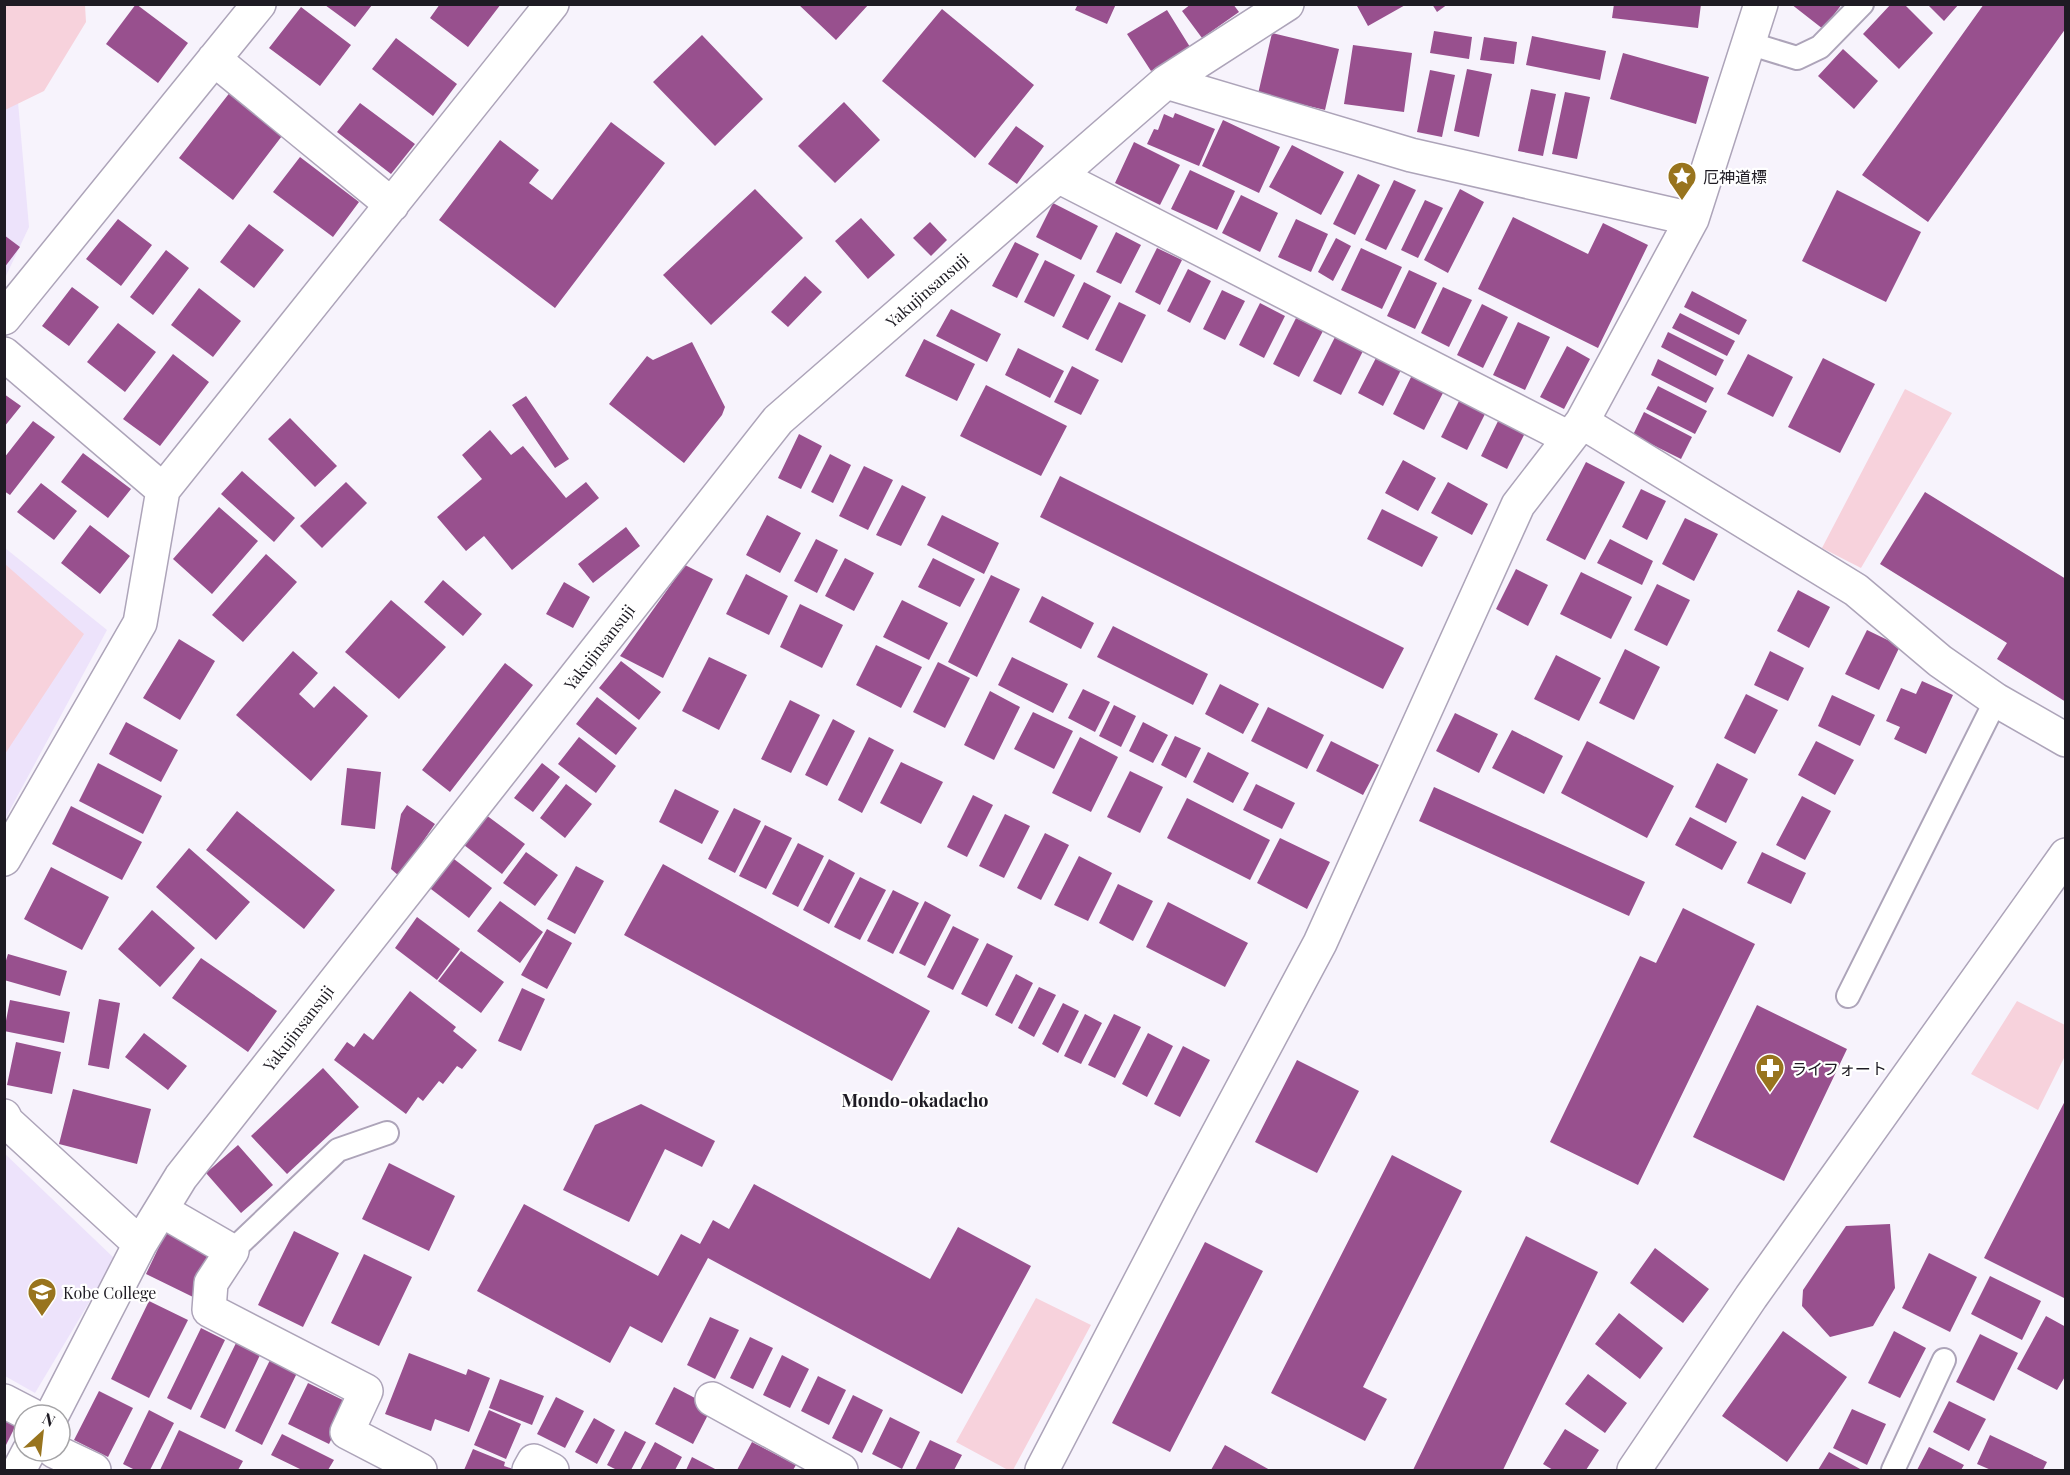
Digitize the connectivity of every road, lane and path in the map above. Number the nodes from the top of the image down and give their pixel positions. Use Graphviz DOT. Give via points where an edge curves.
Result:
graph roads {
  1 [pos="259,4"];
  2 [pos="552,4"];
  3 [pos="1287,4"];
  4 [pos="1761,4"];
  5 [pos="1862,4"];
  6 [pos="1748,43"];
  7 [pos="214,59"];
  8 [pos="1166,82"];
  9 [pos="1058,176"];
  10 [pos="392,204"];
  11 [pos="1692,219"];
  12 [pos="4,318"];
  13 [pos="4,354"];
  14 [pos="1576,430"];
  15 [pos="163,490"];
  16 [pos="1996,700"];
  17 [pos="2066,740"];
  18 [pos="2066,855"];
  19 [pos="4,859"];
  20 [pos="1848,996"];
  21 [pos="4,1116"];
  22 [pos="387,1133"];
  23 [pos="161,1210"];
  24 [pos="140,1244"];
  25 [pos="232,1251"];
  26 [pos="1944,1360"];
  27 [pos="712,1399"];
  28 [pos="58,1403"];
  29 [pos="72,1460"];
  30 [pos="94,1470"];
  31 [pos="420,1470"];
  32 [pos="529,1470"];
  33 [pos="552,1470"];
  34 [pos="841,1470"];
  35 [pos="1042,1470"];
  36 [pos="1634,1470"];
  37 [pos="1893,1470"];
  1 -- 7 [label="street"];
  2 -- 10 [label="street"];
  3 -- 8 [label="street, Yakujinsansuji"];
  4 -- 6 [label="street"];
  5 -- 6 [label="lane" via="1820,47 1797,58"];
  6 -- 11 [label="street"];
  7 -- 10 [label="street"];
  7 -- 12 [label="street"];
  8 -- 9 [label="street, Yakujinsansuji"];
  8 -- 11 [label="street" via="1411,155"];
  9 -- 14 [label="street"];
  9 -- 23 [label="street, Yakujinsansuji" via="778,420 188,1168"];
  10 -- 15 [label="street"];
  11 -- 14 [label="street"];
  13 -- 15 [label="street"];
  14 -- 16 [label="street" via="1856,590 1940,661"];
  14 -- 35 [label="street" via="1518,505 1320,943"];
  15 -- 19 [label="street" via="140,623"];
  16 -- 17 [label="street"];
  16 -- 20 [label="lane"];
  18 -- 36 [label="street" via="1751,1297"];
  21 -- 24 [label="street"];
  22 -- 25 [label="lane" via="338,1150"];
  23 -- 24 [label="street, Yakujinsansuji"];
  23 -- 25 [label="street"];
  24 -- 28 [label="street, Yakujinsansuji"];
  25 -- 31 [label="street" via="212,1283 209,1310 366,1391 347,1432"];
  26 -- 37 [label="lane"];
  27 -- 34 [label="street"];
  29 -- 30 [label="street"];
  32 -- 33 [label="street" via="534,1461"];
}
